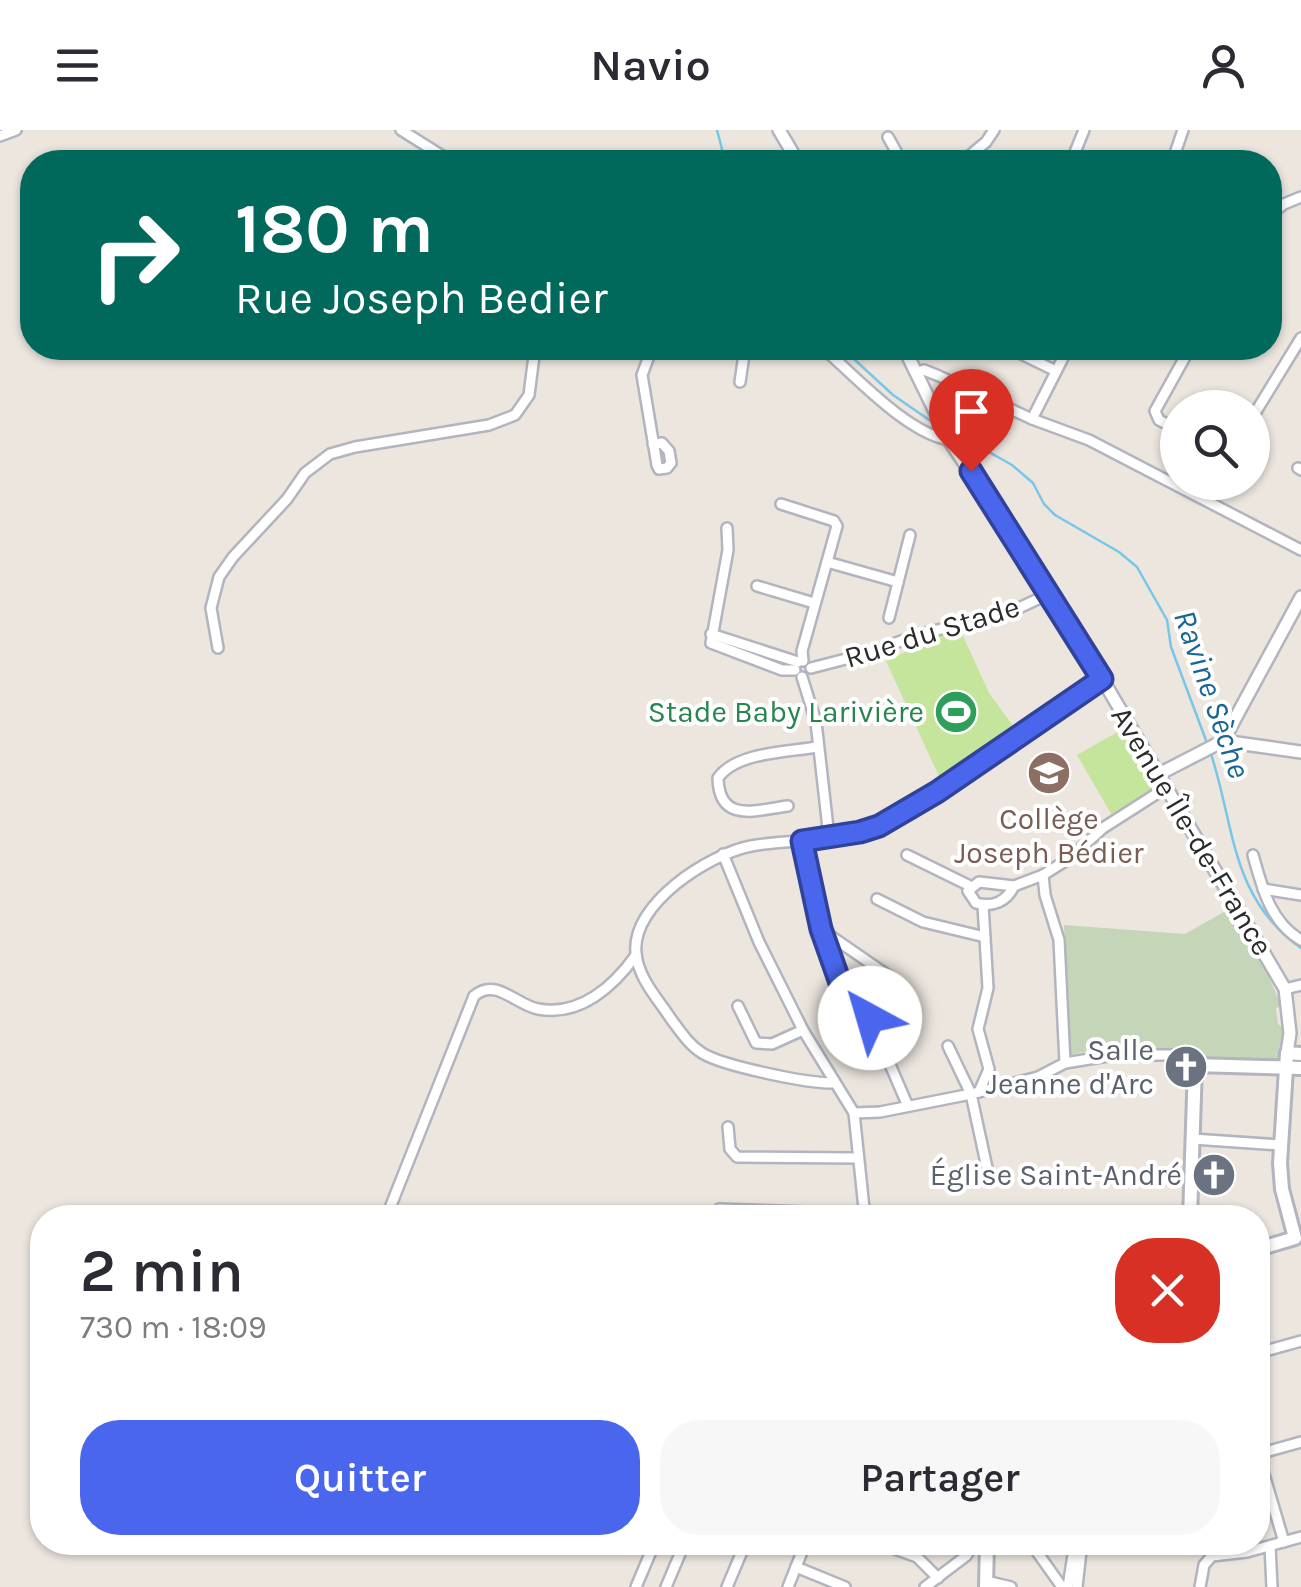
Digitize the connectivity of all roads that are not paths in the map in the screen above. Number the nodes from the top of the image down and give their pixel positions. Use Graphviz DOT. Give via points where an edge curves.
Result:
graph roads {
  1 [pos="16,130"];
  2 [pos="401,130"];
  3 [pos="994,130"];
  4 [pos="0,136"];
  5 [pos="888,137"];
  6 [pos="433,150"];
  7 [pos="895,150"];
  8 [pos="976,150"];
  9 [pos="1301,338"];
  10 [pos="533,360"];
  11 [pos="648,360"];
  12 [pos="743,360"];
  13 [pos="837,360"];
  14 [pos="910,360"];
  15 [pos="1033,360"];
  16 [pos="1062,360"];
  17 [pos="1183,360"];
  18 [pos="1056,371"];
  19 [pos="919,378"];
  20 [pos="740,382"];
  21 [pos="1167,390"];
  22 [pos="1269,390"];
  23 [pos="1032,419"];
  24 [pos="947,436"];
  25 [pos="654,444"];
  26 [pos="782,504"];
  27 [pos="728,528"];
  28 [pos="910,535"];
  29 [pos="1301,550"];
  30 [pos="826,562"];
  31 [pos="898,582"];
  32 [pos="756,586"];
  33 [pos="1050,593"];
  34 [pos="1301,598"];
  35 [pos="814,603"];
  36 [pos="888,618"];
  37 [pos="218,648"];
  38 [pos="802,668"];
  39 [pos="1102,679"];
  40 [pos="1213,745"];
  41 [pos="817,747"];
  42 [pos="1301,752"];
  43 [pos="1157,775"];
  44 [pos="1164,788"];
  45 [pos="788,806"];
  46 [pos="829,838"];
  47 [pos="802,841"];
  48 [pos="722,854"];
  49 [pos="907,855"];
  50 [pos="1253,855"];
  51 [pos="1042,875"];
  52 [pos="970,886"];
  53 [pos="1014,886"];
  54 [pos="1263,888"];
  55 [pos="1301,896"];
  56 [pos="877,898"];
  57 [pos="983,905"];
  58 [pos="821,929"];
  59 [pos="984,937"];
  60 [pos="1301,940"];
  61 [pos="636,955"];
  62 [pos="1301,984"];
  63 [pos="1285,989"];
  64 [pos="738,1006"];
  65 [pos="870,1018"];
  66 [pos="803,1030"];
  67 [pos="948,1046"];
  68 [pos="1292,1058"];
  69 [pos="1066,1063"];
  70 [pos="1195,1065"];
  71 [pos="1301,1068"];
  72 [pos="835,1084"];
  73 [pos="975,1093"];
  74 [pos="907,1104"];
  75 [pos="854,1113"];
  76 [pos="728,1128"];
  77 [pos="1193,1138"];
  78 [pos="1280,1145"];
  79 [pos="858,1158"];
  80 [pos="989,1178"];
  81 [pos="391,1205"];
  82 [pos="864,1205"];
  83 [pos="1190,1205"];
  84 [pos="1296,1238"];
  85 [pos="1270,1246"];
  86 [pos="1301,1252"];
  87 [pos="1301,1341"];
  88 [pos="1270,1350"];
  89 [pos="1301,1442"];
  90 [pos="1270,1451"];
  91 [pos="1270,1495"];
  92 [pos="1301,1537"];
  93 [pos="1284,1542"];
  94 [pos="1270,1546"];
  95 [pos="650,1555"];
  96 [pos="679,1555"];
  97 [pos="741,1555"];
  98 [pos="801,1555"];
  99 [pos="911,1555"];
  100 [pos="967,1555"];
  101 [pos="987,1555"];
  102 [pos="1040,1555"];
  103 [pos="1075,1555"];
  104 [pos="1078,1555"];
  105 [pos="1224,1555"];
  106 [pos="796,1567"];
  107 [pos="949,1571"];
  108 [pos="938,1578"];
  109 [pos="986,1584"];
  110 [pos="1062,1584"];
  111 [pos="636,1587"];
  112 [pos="666,1587"];
  113 [pos="727,1587"];
  114 [pos="788,1587"];
  115 [pos="845,1587"];
  116 [pos="925,1587"];
  117 [pos="948,1587"];
  118 [pos="1010,1587"];
  119 [pos="1076,1587"];
  120 [pos="1200,1587"];
  121 [pos="1272,1587"];
  1 -- 4 [label="street"];
  2 -- 6 [label="street"];
  3 -- 8 [label="street"];
  5 -- 7 [label="street"];
  9 -- 22 [label="street"];
  10 -- 37 [label="street" via="529,395 516,415 355,446 305,473 218,578 211,608"];
  11 -- 25 [label="street" via="642,375"];
  12 -- 20 [label="street"];
  13 -- 24 [label="street" via="920,428"];
  14 -- 19 [label="street, Avenue Île-de-France"];
  15 -- 18 [label="street"];
  16 -- 18 [label="street"];
  17 -- 21 [label="street"];
  18 -- 23 [label="street"];
  19 -- 23 [label="street" via="924,370"];
  19 -- 24 [label="street, Avenue Île-de-France"];
  23 -- 29 [label="street" via="1089,440"];
  24 -- 33 [label="street, Avenue Île-de-France"];
  26 -- 30 [label="street, Rue du Stade" via="836,522"];
  27 -- 38 [label="street" via="711,634"];
  28 -- 31 [label="street, Rue du Stade"];
  30 -- 31 [label="street, Rue du Stade"];
  30 -- 35 [label="street, Rue du Stade"];
  31 -- 36 [label="street, Rue du Stade"];
  32 -- 35 [label="street"];
  33 -- 38 [label="street, Rue du Stade" via="1010,612"];
  33 -- 39 [label="street, Avenue Île-de-France"];
  34 -- 40 [label="street"];
  35 -- 38 [label="street, Rue du Stade"];
  38 -- 41 [label="street"];
  39 -- 43 [label="street, Avenue Île-de-France"];
  39 -- 46 [label="street" via="879,826"];
  40 -- 42 [label="street"];
  40 -- 43 [label="street"];
  41 -- 45 [label="street" via="745,761 718,778 730,809"];
  41 -- 46 [label="street"];
  43 -- 44 [label="street, Avenue Île-de-France"];
  44 -- 51 [label="street"];
  44 -- 63 [label="street, Avenue Île-de-France"];
  46 -- 47 [label="street"];
  47 -- 48 [label="street"];
  47 -- 58 [label="street"];
  48 -- 61 [label="street" via="647,914"];
  48 -- 66 [label="street"];
  49 -- 52 [label="street"];
  50 -- 54 [label="street"];
  51 -- 53 [label="street"];
  51 -- 69 [label="street" via="1058,940"];
  52 -- 53 [label="street"];
  52 -- 57 [label="street" via="970,896"];
  53 -- 57 [label="street" via="1005,900"];
  54 -- 55 [label="street"];
  54 -- 60 [label="street" via="1283,925"];
  56 -- 59 [label="street" via="924,922"];
  57 -- 59 [label="street"];
  58 -- 65 [label="street" via="843,991"];
  58 -- 65 [label="street" via="893,980 899,1008"];
  59 -- 73 [label="street" via="987,996 978,1030 988,1069"];
  61 -- 72 [label="street" via="647,984 699,1052"];
  61 -- 81 [label="street" via="606,991 584,1003 543,1010 487,988 474,996"];
  62 -- 63 [label="street"];
  63 -- 68 [label="street, Avenue Île-de-France"];
  64 -- 66 [label="street" via="756,1042 772,1044"];
  65 -- 74 [label="street"];
  66 -- 72 [label="street"];
  67 -- 73 [label="street"];
  68 -- 70 [label="main road"];
  68 -- 71 [label="main road"];
  68 -- 78 [label="main road"];
  69 -- 70 [label="street" via="1151,1054"];
  69 -- 73 [label="street" via="1038,1078"];
  70 -- 77 [label="main road"];
  72 -- 75 [label="street"];
  73 -- 74 [label="street"];
  73 -- 80 [label="street"];
  74 -- 75 [label="street"];
  75 -- 79 [label="street"];
  76 -- 79 [label="street" via="736,1157"];
  77 -- 78 [label="street"];
  77 -- 83 [label="main road"];
  78 -- 84 [label="main road" via="1282,1189"];
  79 -- 82 [label="street"];
  84 -- 85 [label="main road"];
  84 -- 86 [label="street"];
  87 -- 88 [label="street"];
  89 -- 90 [label="street"];
  91 -- 93 [label="street"];
  92 -- 93 [label="street"];
  93 -- 94 [label="street"];
  94 -- 121 [label="street"];
  95 -- 111 [label="street"];
  96 -- 112 [label="street"];
  97 -- 113 [label="street"];
  98 -- 106 [label="street"];
  99 -- 108 [label="street"];
  100 -- 107 [label="street"];
  101 -- 109 [label="main road"];
  102 -- 110 [label="street"];
  103 -- 110 [label="street"];
  104 -- 119 [label="street"];
  105 -- 120 [label="street" via="1208,1558"];
  106 -- 114 [label="street"];
  106 -- 115 [label="street"];
  107 -- 108 [label="street"];
  107 -- 117 [label="street"];
  108 -- 116 [label="street"];
  109 -- 118 [label="street"];
}
